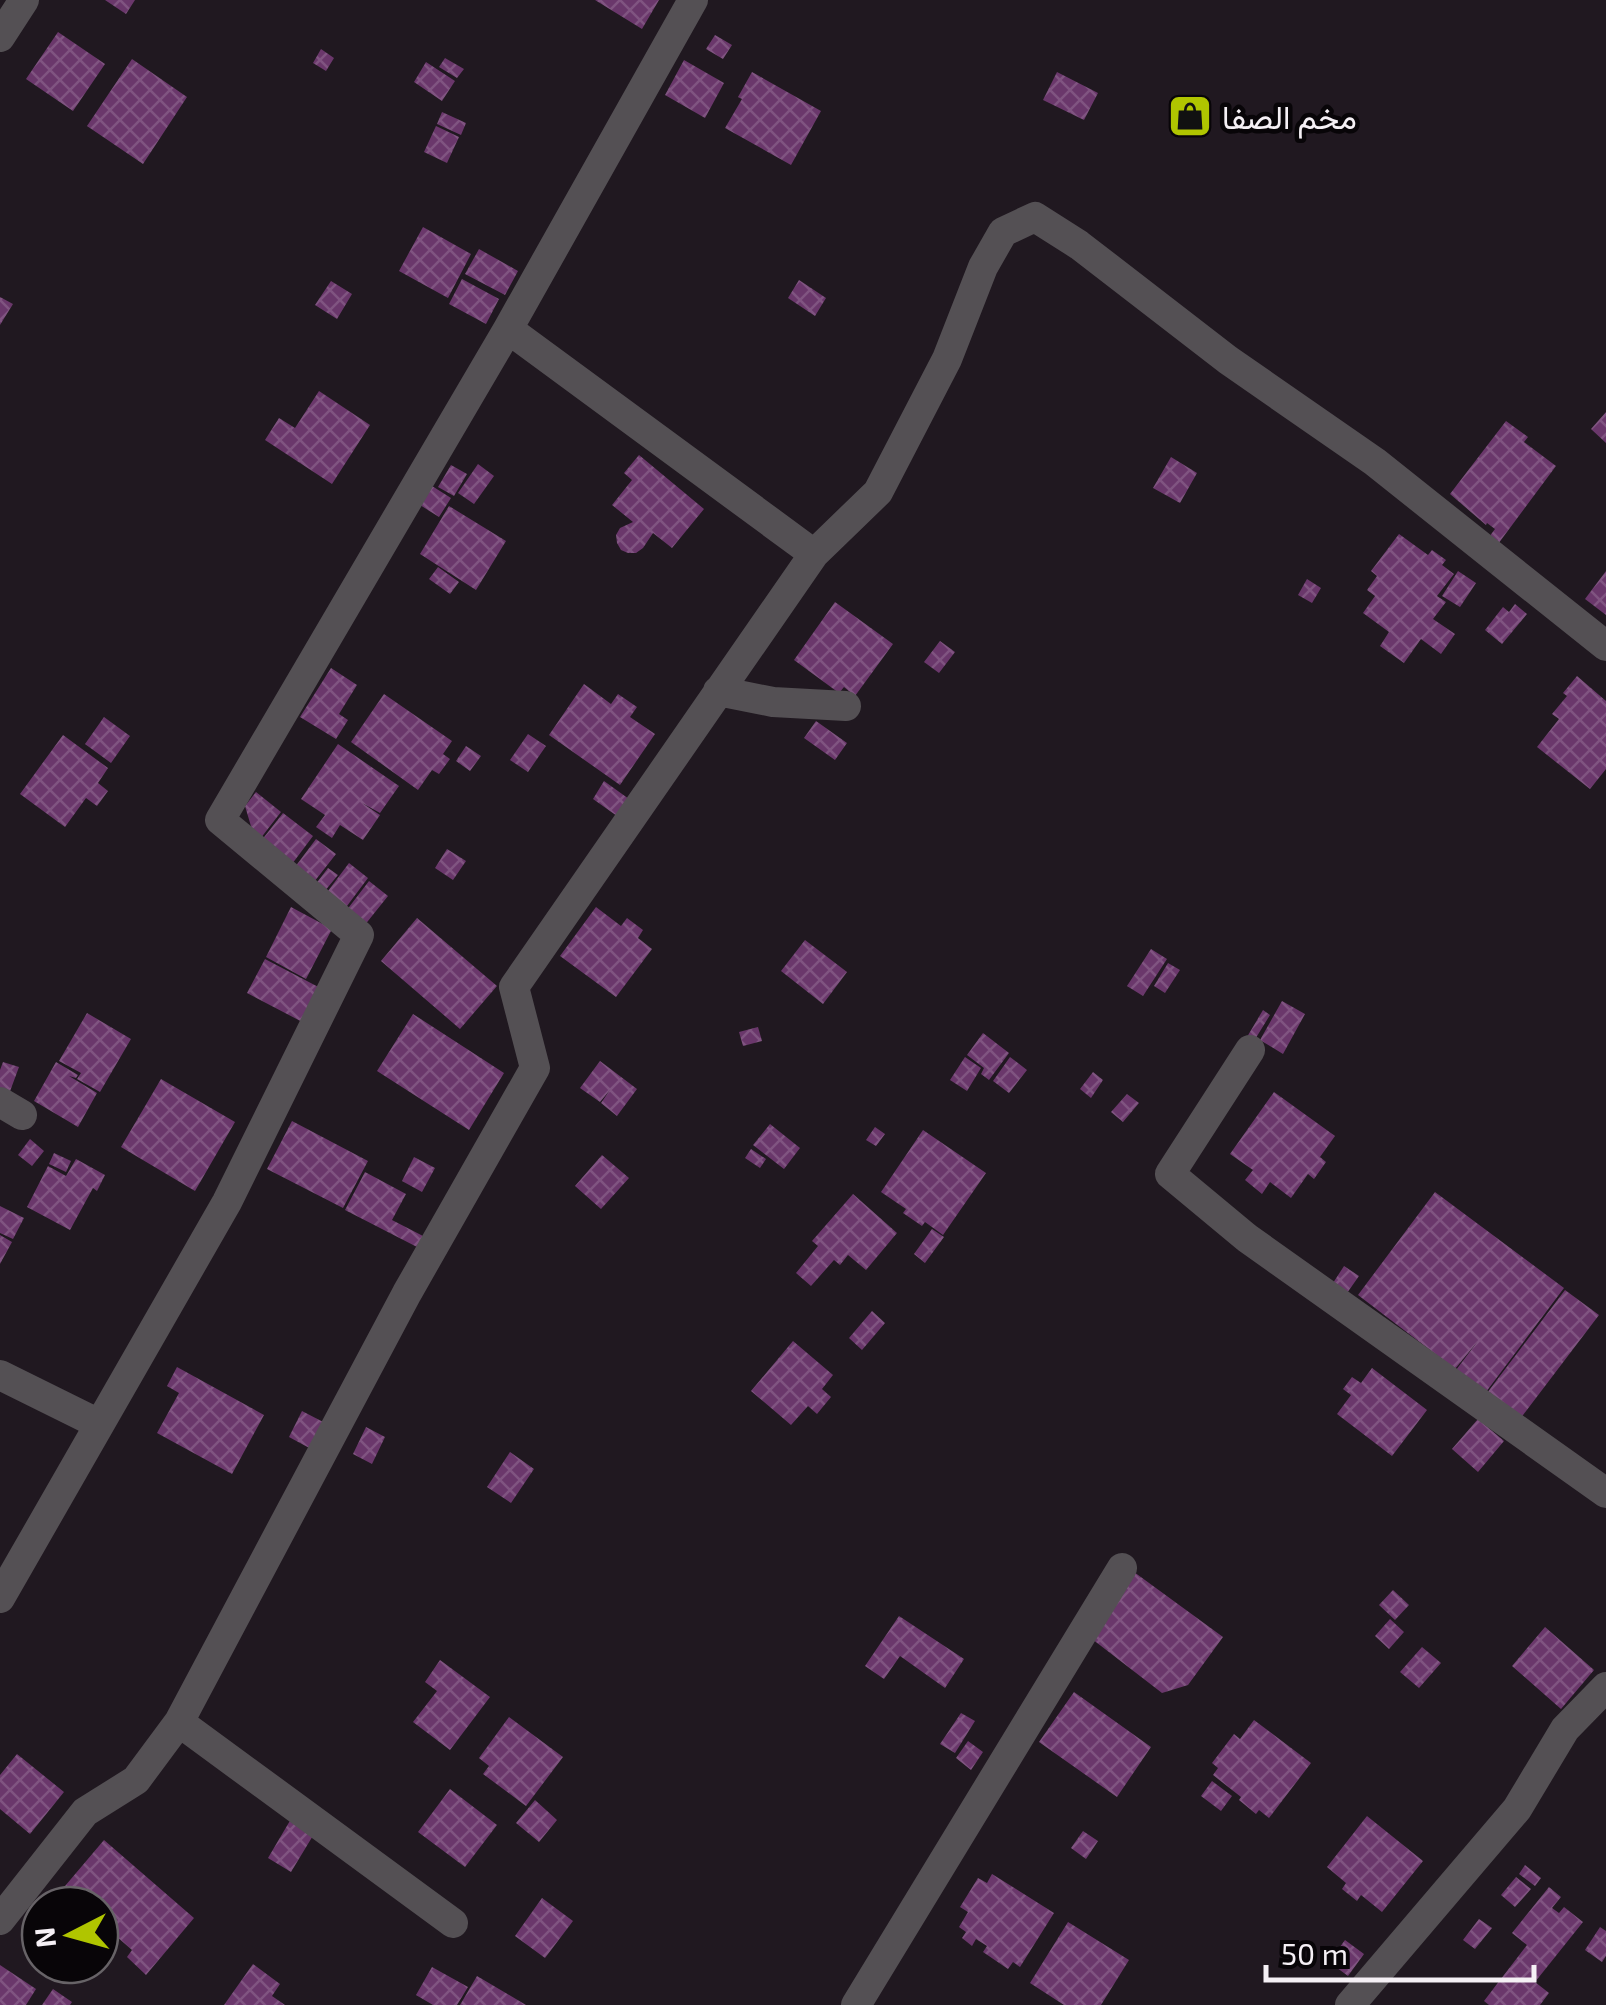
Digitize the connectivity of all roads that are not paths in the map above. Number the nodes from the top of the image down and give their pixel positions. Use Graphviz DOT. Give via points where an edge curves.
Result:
graph roads {
  1 [pos="24,0"];
  2 [pos="693,0"];
  3 [pos="0,37"];
  4 [pos="508,329"];
  5 [pos="814,554"];
  6 [pos="1606,646"];
  7 [pos="718,691"];
  8 [pos="846,706"];
  9 [pos="1250,1050"];
  10 [pos="0,1374"];
  11 [pos="98,1424"];
  12 [pos="1606,1493"];
  13 [pos="1122,1568"];
  14 [pos="0,1598"];
  15 [pos="1606,1687"];
  16 [pos="178,1722"];
  17 [pos="0,1920"];
  18 [pos="453,1922"];
  19 [pos="856,2005"];
  20 [pos="1350,2005"];
  1 -- 3 [label="street"];
  2 -- 4 [label="street"];
  4 -- 5 [label="street"];
  4 -- 11 [label="street" via="220,820 359,935 227,1202"];
  5 -- 6 [label="street" via="878,492 1003,232 1035,218 1376,462"];
  5 -- 7 [label="street"];
  7 -- 8 [label="street"];
  7 -- 16 [label="street" via="514,987 535,1068 406,1293"];
  9 -- 12 [label="street" via="1170,1174 1247,1238"];
  10 -- 11 [label="street"];
  11 -- 14 [label="street"];
  13 -- 19 [label="street"];
  15 -- 20 [label="street" via="1565,1729 1517,1809"];
  16 -- 17 [label="street" via="136,1780 85,1812"];
  16 -- 18 [label="street"];
}
